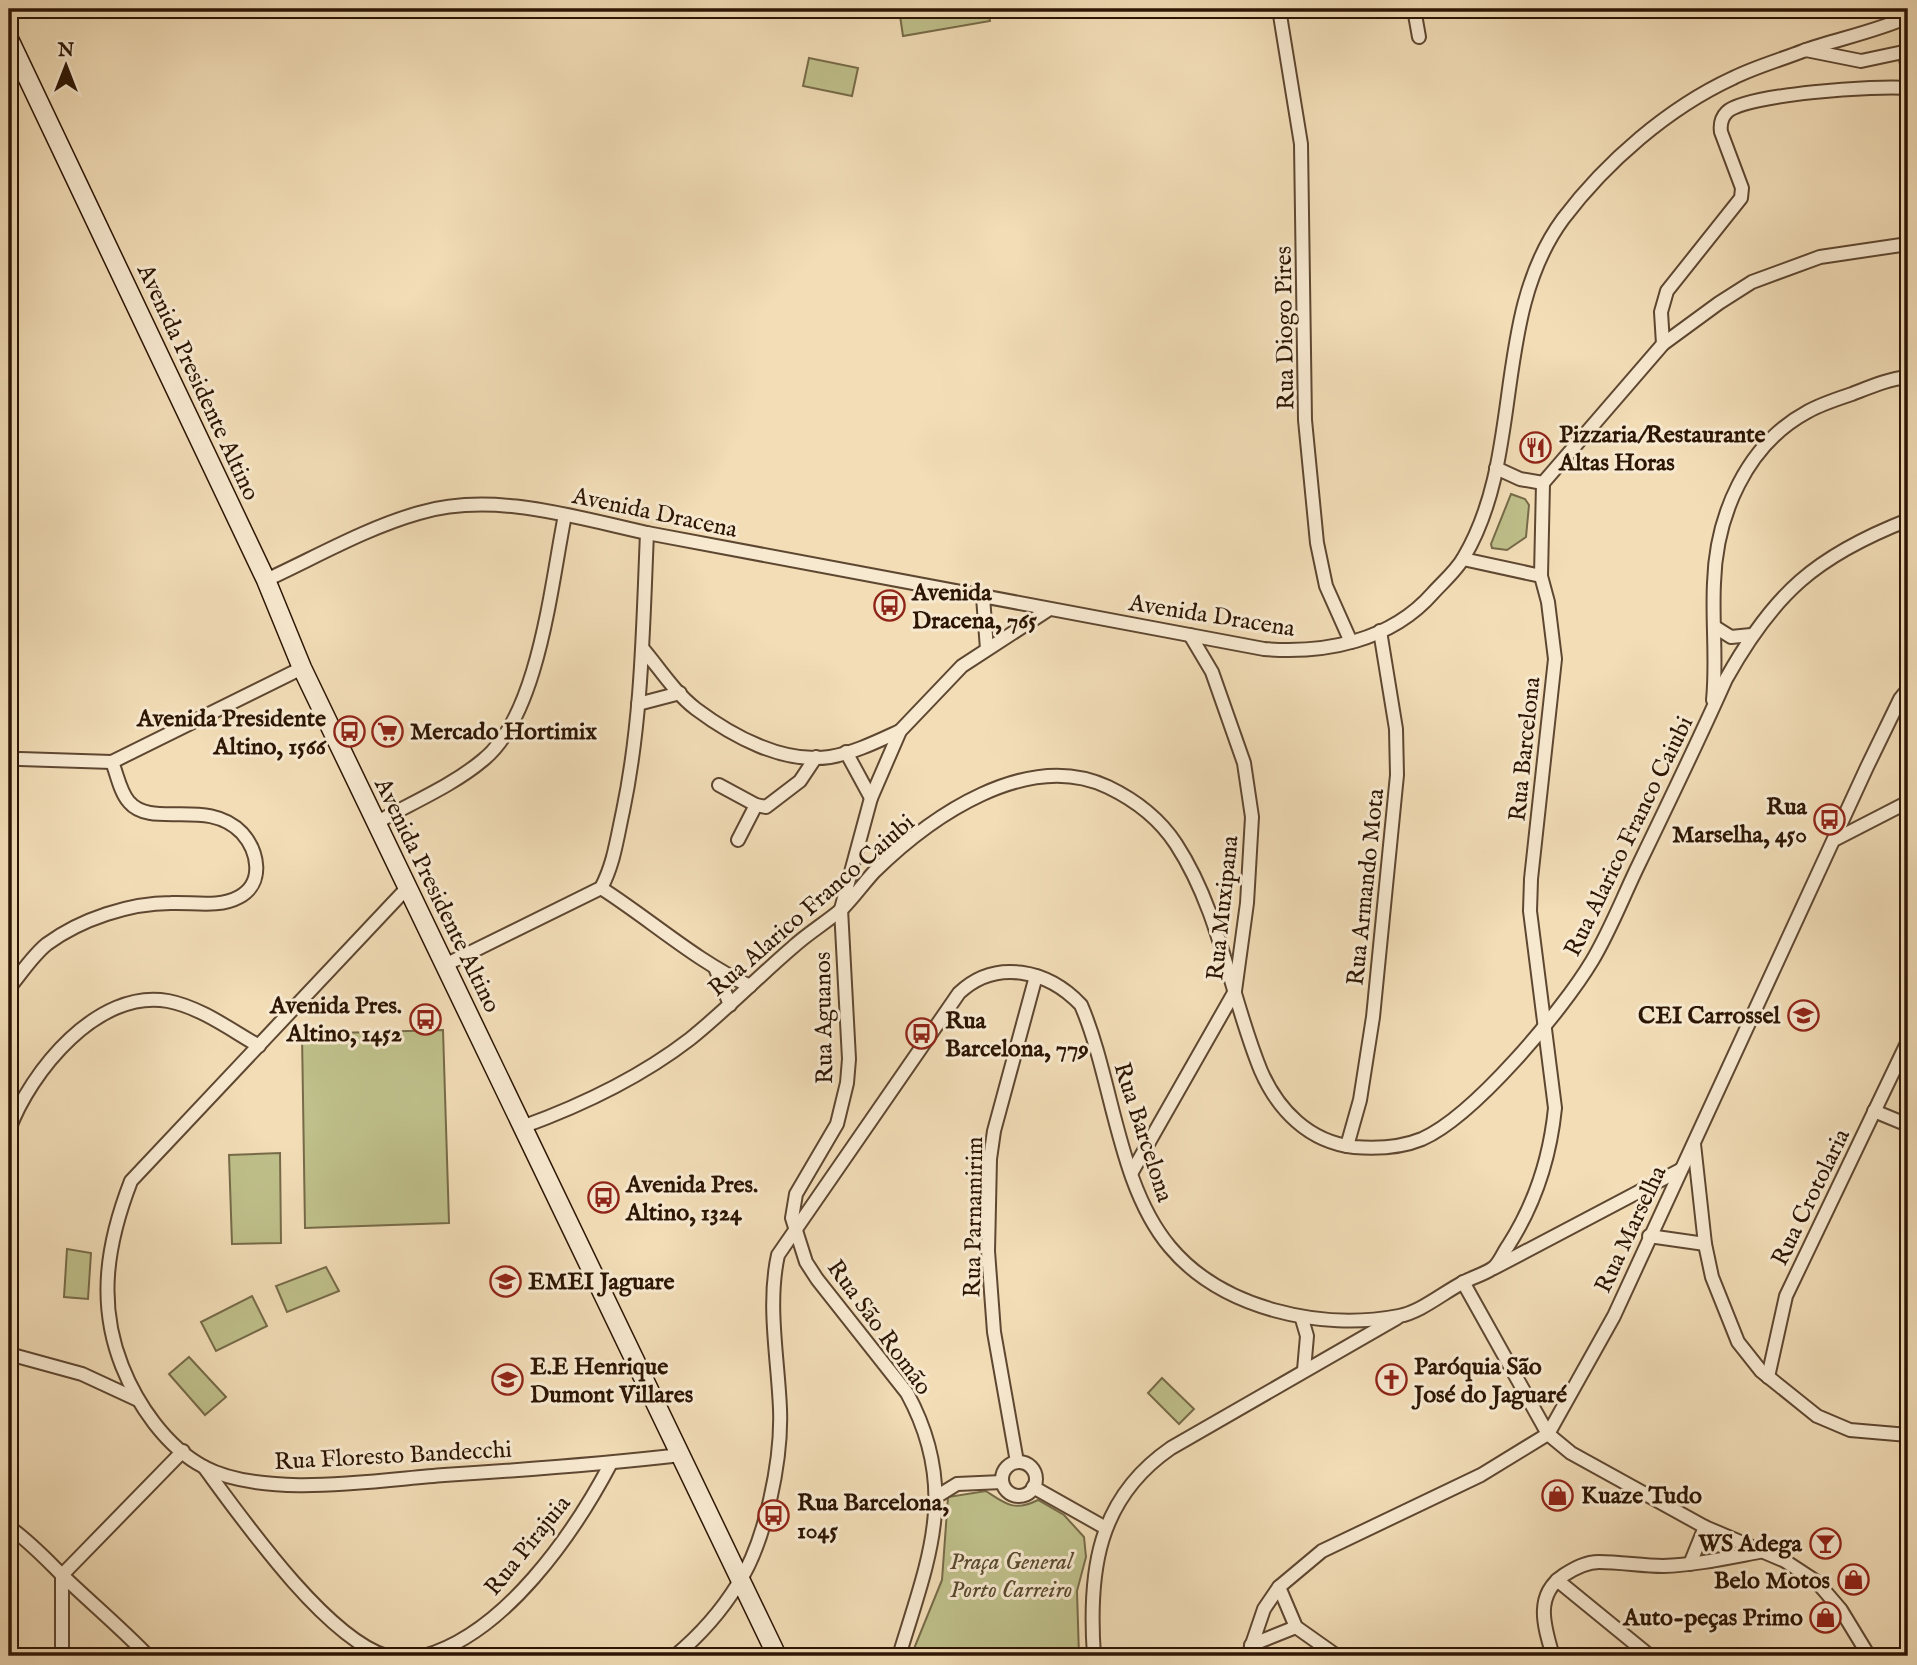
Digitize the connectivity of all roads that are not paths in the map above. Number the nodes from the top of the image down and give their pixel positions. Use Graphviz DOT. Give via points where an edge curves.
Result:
graph roads {
  1 [pos="1279,9"];
  2 [pos="1414,9"];
  3 [pos="1908,17"];
  4 [pos="1419,37"];
  5 [pos="9,39"];
  6 [pos="1806,50"];
  7 [pos="1906,52"];
  8 [pos="1908,70"];
  9 [pos="1908,88"];
  10 [pos="1908,244"];
  11 [pos="1663,344"];
  12 [pos="1908,377"];
  13 [pos="1496,468"];
  14 [pos="1544,483"];
  15 [pos="565,515"];
  16 [pos="1908,520"];
  17 [pos="647,533"];
  18 [pos="1464,559"];
  19 [pos="1541,576"];
  20 [pos="266,580"];
  21 [pos="983,597"];
  22 [pos="1048,610"];
  23 [pos="1716,627"];
  24 [pos="1380,631"];
  25 [pos="1190,635"];
  26 [pos="1751,635"];
  27 [pos="1351,642"];
  28 [pos="643,649"];
  29 [pos="987,649"];
  30 [pos="302,668"];
  31 [pos="1908,689"];
  32 [pos="680,693"];
  33 [pos="638,704"];
  34 [pos="1712,711"];
  35 [pos="900,731"];
  36 [pos="846,752"];
  37 [pos="816,757"];
  38 [pos="20,759"];
  39 [pos="113,762"];
  40 [pos="719,785"];
  41 [pos="871,798"];
  42 [pos="1908,802"];
  43 [pos="756,805"];
  44 [pos="376,823"];
  45 [pos="1836,839"];
  46 [pos="738,840"];
  47 [pos="407,888"];
  48 [pos="601,888"];
  49 [pos="842,909"];
  50 [pos="445,965"];
  51 [pos="716,970"];
  52 [pos="1036,976"];
  53 [pos="750,986"];
  54 [pos="9,988"];
  55 [pos="1235,991"];
  56 [pos="730,1005"];
  57 [pos="1546,1023"];
  58 [pos="1908,1041"];
  59 [pos="259,1046"];
  60 [pos="1874,1111"];
  61 [pos="1908,1125"];
  62 [pos="523,1127"];
  63 [pos="9,1129"];
  64 [pos="1695,1143"];
  65 [pos="1347,1146"];
  66 [pos="1680,1170"];
  67 [pos="1132,1172"];
  68 [pos="794,1228"];
  69 [pos="1649,1236"];
  70 [pos="1704,1244"];
  71 [pos="1494,1268"];
  72 [pos="1464,1282"];
  73 [pos="1401,1316"];
  74 [pos="1302,1318"];
  75 [pos="9,1354"];
  76 [pos="1304,1370"];
  77 [pos="1768,1377"];
  78 [pos="136,1399"];
  79 [pos="1548,1434"];
  80 [pos="1908,1435"];
  81 [pos="183,1451"];
  82 [pos="681,1455"];
  83 [pos="1017,1462"];
  84 [pos="611,1463"];
  85 [pos="204,1467"];
  86 [pos="1002,1482"];
  87 [pos="1034,1487"];
  88 [pos="936,1497"];
  89 [pos="9,1527"];
  90 [pos="1104,1527"];
  91 [pos="1705,1527"];
  92 [pos="1759,1552"];
  93 [pos="1690,1564"];
  94 [pos="62,1575"];
  95 [pos="1557,1580"];
  96 [pos="739,1583"];
  97 [pos="1279,1587"];
  98 [pos="1296,1627"];
  99 [pos="1250,1650"];
  100 [pos="62,1656"];
  101 [pos="148,1656"];
  102 [pos="386,1656"];
  103 [pos="424,1656"];
  104 [pos="676,1656"];
  105 [pos="777,1656"];
  106 [pos="899,1656"];
  107 [pos="1094,1656"];
  108 [pos="1337,1656"];
  109 [pos="1553,1656"];
  110 [pos="1650,1656"];
  111 [pos="1869,1656"];
  1 -- 27 [label="street, Rua Diogo Pires" via="1301,144 1305,420 1317,543 1326,586"];
  2 -- 4 [label="street"];
  3 -- 6 [label="street, Avenida Dracena"];
  5 -- 20 [label="main road, Avenida Presidente Altino"];
  6 -- 7 [label="street" via="1861,61"];
  6 -- 13 [label="street, Avenida Dracena" via="1732,78 1680,110 1637,141 1562,220 1535,271 1523,310"];
  7 -- 8 [label="street"];
  9 -- 11 [label="street" via="1791,96 1727,112 1721,132 1742,188 1741,198 1667,291 1661,312"];
  10 -- 11 [label="street" via="1821,257 1784,268 1719,303"];
  11 -- 14 [label="street"];
  12 -- 23 [label="street" via="1813,409 1790,422 1763,447 1744,472 1722,525 1713,584"];
  13 -- 14 [label="street"];
  13 -- 18 [label="street, Avenida Dracena"];
  14 -- 19 [label="street, Rua Barcelona"];
  15 -- 17 [label="street, Avenida Dracena"];
  15 -- 20 [label="street, Avenida Dracena" via="490,505 422,512 384,524"];
  15 -- 44 [label="street" via="535,663 512,724 483,760"];
  16 -- 26 [label="street, Rua Alarico Franco Caiubi" via="1820,564 1789,589"];
  17 -- 21 [label="street, Avenida Dracena"];
  17 -- 28 [label="street"];
  18 -- 19 [label="street"];
  18 -- 24 [label="street, Avenida Dracena" via="1419,609"];
  19 -- 57 [label="street, Rua Barcelona" via="1555,659 1531,911"];
  20 -- 30 [label="main road, Avenida Presidente Altino"];
  21 -- 22 [label="street, Avenida Dracena"];
  21 -- 29 [label="street"];
  22 -- 25 [label="street, Avenida Dracena"];
  22 -- 29 [label="street, Rua Aguanos"];
  23 -- 26 [label="street" via="1731,637"];
  23 -- 34 [label="street"];
  24 -- 27 [label="street, Avenida Dracena"];
  24 -- 65 [label="street, Rua Armando Mota" via="1396,729 1398,775 1373,1017 1360,1101"];
  25 -- 27 [label="street, Avenida Dracena" via="1292,651 1320,651"];
  25 -- 55 [label="street, Rua Muxipana" via="1212,671 1241,749 1250,798 1252,853"];
  26 -- 34 [label="street, Rua Alarico Franco Caiubi"];
  28 -- 32 [label="street"];
  28 -- 33 [label="street"];
  29 -- 35 [label="street, Rua Aguanos" via="945,680"];
  30 -- 39 [label="street"];
  30 -- 44 [label="main road, Avenida Presidente Altino"];
  31 -- 45 [label="street, Rua Marselha"];
  32 -- 33 [label="street"];
  32 -- 37 [label="street" via="696,709 760,746 791,756"];
  33 -- 48 [label="street" via="630,777 611,869"];
  34 -- 57 [label="street, Rua Alarico Franco Caiubi" via="1592,961"];
  35 -- 36 [label="street"];
  35 -- 41 [label="street, Rua Aguanos"];
  36 -- 37 [label="street"];
  36 -- 41 [label="street"];
  37 -- 43 [label="street" via="800,781 774,804"];
  38 -- 39 [label="street"];
  39 -- 54 [label="street" via="129,802 141,810 216,815 229,821 252,847 257,864 253,880 244,894 231,900 140,905 83,924 46,946"];
  40 -- 43 [label="street"];
  41 -- 49 [label="street, Rua Aguanos"];
  42 -- 45 [label="street"];
  43 -- 46 [label="street"];
  44 -- 47 [label="main road, Avenida Presidente Altino"];
  45 -- 64 [label="street, Rua Marselha"];
  47 -- 50 [label="main road, Avenida Presidente Altino"];
  47 -- 59 [label="street, Rua Floresto Bandecchi"];
  48 -- 50 [label="street"];
  48 -- 51 [label="street"];
  49 -- 53 [label="street, Rua Alarico Franco Caiubi" via="811,930"];
  49 -- 55 [label="street, Rua Alarico Franco Caiubi" via="875,872 959,808 1014,781 1079,775 1139,804 1176,844 1212,916"];
  49 -- 68 [label="street, Rua Aguanos" via="847,1083 836,1124 796,1194"];
  50 -- 62 [label="main road, Avenida Presidente Altino"];
  51 -- 53 [label="street"];
  51 -- 56 [label="street"];
  52 -- 67 [label="street, Rua Barcelona" via="1070,993 1081,1005"];
  52 -- 68 [label="street, Rua Barcelona" via="1009,971 982,975 959,993"];
  52 -- 83 [label="street, Rua Parnamirim" via="990,1159 988,1251 993,1321"];
  53 -- 56 [label="street, Rua Alarico Franco Caiubi"];
  55 -- 65 [label="street, Rua Alarico Franco Caiubi" via="1271,1094 1289,1116 1311,1132"];
  55 -- 67 [label="street, Rua Muxipana"];
  56 -- 62 [label="street, Rua Alarico Franco Caiubi" via="647,1067"];
  57 -- 65 [label="street, Rua Alarico Franco Caiubi" via="1479,1098 1437,1131 1403,1145"];
  57 -- 71 [label="street, Rua Barcelona" via="1555,1099 1551,1140 1529,1210"];
  58 -- 60 [label="street, Rua Crotolaria"];
  59 -- 63 [label="street" via="179,1004 152,999 129,1003 90,1025 45,1064 22,1097"];
  59 -- 78 [label="street, Rua Floresto Bandecchi" via="131,1181 119,1212 109,1254 106,1298 114,1342"];
  60 -- 61 [label="street"];
  60 -- 77 [label="street, Rua Crotolaria" via="1786,1296"];
  62 -- 82 [label="main road, Avenida Presidente Altino"];
  64 -- 66 [label="street, Rua Marselha"];
  64 -- 70 [label="street"];
  66 -- 69 [label="street, Rua Marselha"];
  66 -- 71 [label="street"];
  67 -- 74 [label="street, Rua Barcelona" via="1152,1223 1197,1274 1247,1299"];
  68 -- 88 [label="street, Rua São Romão" via="817,1279 916,1409 932,1460"];
  68 -- 96 [label="street, Rua Barcelona" via="774,1272 779,1445 759,1534"];
  69 -- 70 [label="street"];
  69 -- 79 [label="street, Rua Marselha" via="1614,1316"];
  70 -- 77 [label="street" via="1738,1342"];
  71 -- 72 [label="street, Rua Barcelona"];
  72 -- 73 [label="street, Rua Barcelona"];
  72 -- 79 [label="street"];
  73 -- 74 [label="street, Rua Barcelona"];
  73 -- 76 [label="street"];
  74 -- 76 [label="street" via="1307,1336"];
  75 -- 78 [label="street" via="82,1374"];
  76 -- 90 [label="street" via="1160,1456 1119,1500"];
  77 -- 80 [label="street" via="1817,1416 1850,1430"];
  78 -- 81 [label="street, Rua Floresto Bandecchi"];
  79 -- 91 [label="street" via="1571,1453"];
  79 -- 97 [label="street, Rua Marselha" via="1480,1475 1322,1551"];
  81 -- 85 [label="street, Rua Floresto Bandecchi"];
  81 -- 94 [label="street"];
  82 -- 84 [label="street, Rua Floresto Bandecchi"];
  82 -- 96 [label="main road, Avenida Presidente Altino"];
  83 -- 86 [label="street" via="1006,1469"];
  83 -- 87 [label="street" via="1033,1470"];
  84 -- 85 [label="street, Rua Floresto Bandecchi" via="288,1486"];
  84 -- 103 [label="street, Rua Pirajuia" via="595,1494 517,1597 462,1642"];
  85 -- 102 [label="street" via="331,1622 354,1642"];
  86 -- 87 [label="street" via="1014,1495"];
  86 -- 88 [label="street" via="957,1484"];
  87 -- 90 [label="street"];
  88 -- 106 [label="street, Rua São Romão" via="932,1549"];
  89 -- 94 [label="street"];
  90 -- 107 [label="street" via="1092,1616"];
  91 -- 92 [label="street"];
  91 -- 93 [label="street"];
  92 -- 93 [label="street"];
  92 -- 111 [label="street" via="1785,1561 1817,1582 1841,1610"];
  93 -- 95 [label="street" via="1588,1563"];
  94 -- 100 [label="street"];
  94 -- 101 [label="street"];
  95 -- 109 [label="street" via="1547,1590 1544,1606 1544,1626"];
  95 -- 110 [label="street"];
  96 -- 104 [label="street, Rua Barcelona"];
  96 -- 105 [label="main road, Avenida Presidente Altino"];
  97 -- 98 [label="street"];
  97 -- 99 [label="street, Rua Marselha" via="1264,1609"];
  98 -- 99 [label="street"];
  98 -- 108 [label="street"];
}
